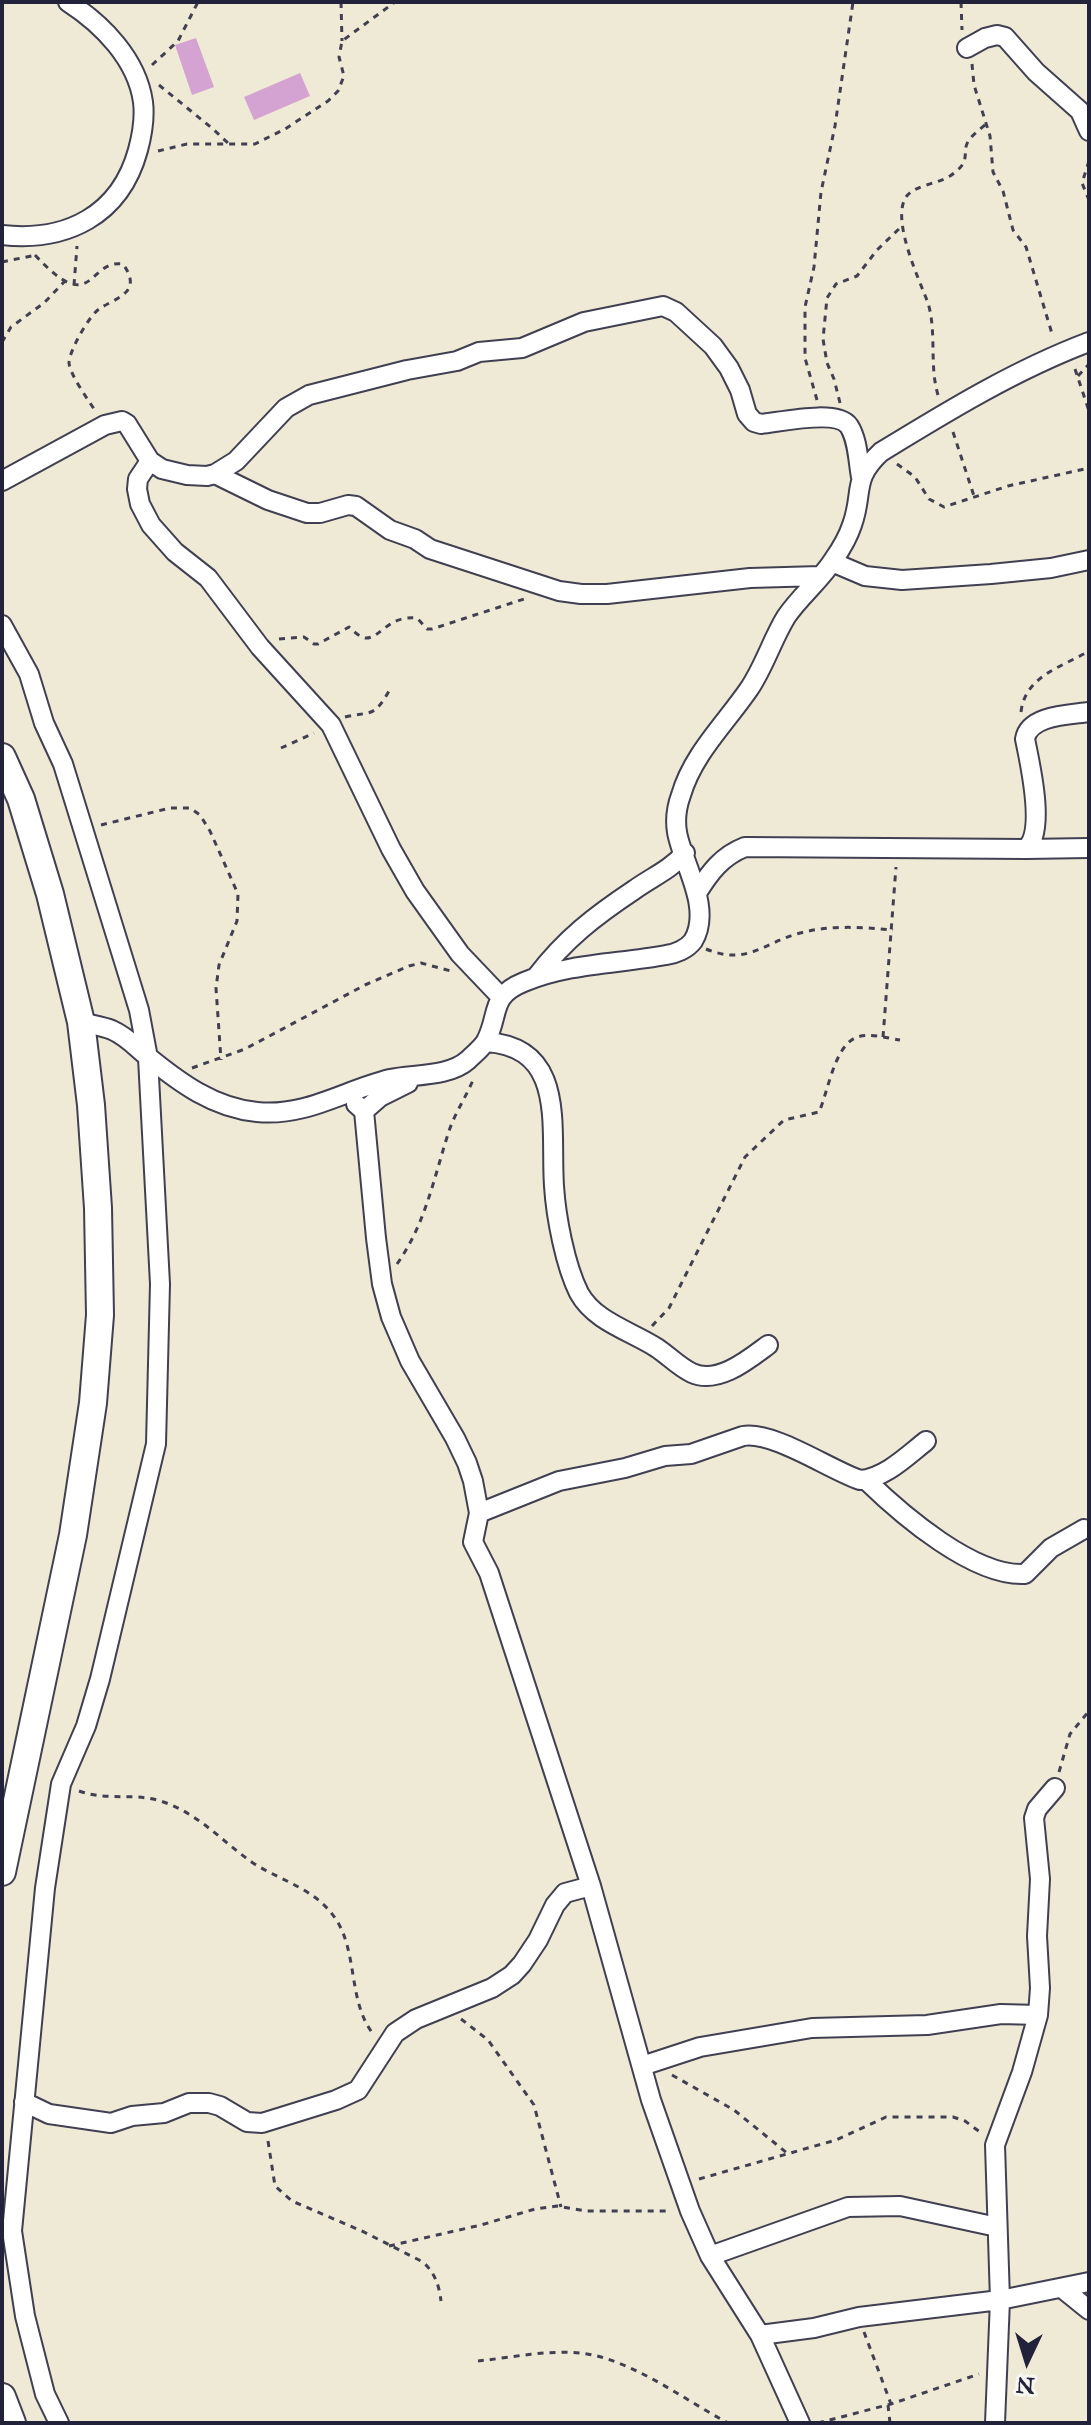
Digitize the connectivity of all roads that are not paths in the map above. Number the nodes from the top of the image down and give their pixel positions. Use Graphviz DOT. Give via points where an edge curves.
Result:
graph roads {
  1 [pos="68,2"];
  2 [pos="967,48"];
  3 [pos="1089,131"];
  4 [pos="10,236"];
  5 [pos="1089,342"];
  6 [pos="150,461"];
  7 [pos="215,474"];
  8 [pos="861,477"];
  9 [pos="2,481"];
  10 [pos="1089,560"];
  11 [pos="826,569"];
  12 [pos="2,625"];
  13 [pos="1089,712"];
  14 [pos="2,757"];
  15 [pos="1089,848"];
  16 [pos="1026,849"];
  17 [pos="685,853"];
  18 [pos="697,893"];
  19 [pos="537,976"];
  20 [pos="497,1004"];
  21 [pos="81,1022"];
  22 [pos="506,1044"];
  23 [pos="483,1045"];
  24 [pos="148,1058"];
  25 [pos="420,1074"];
  26 [pos="341,1098"];
  27 [pos="364,1111"];
  28 [pos="768,1345"];
  29 [pos="926,1441"];
  30 [pos="866,1480"];
  31 [pos="479,1513"];
  32 [pos="1084,1529"];
  33 [pos="1055,1788"];
  34 [pos="2,1872"];
  35 [pos="591,1886"];
  36 [pos="1038,2015"];
  37 [pos="647,2065"];
  38 [pos="24,2102"];
  39 [pos="997,2227"];
  40 [pos="710,2256"];
  41 [pos="1089,2282"];
  42 [pos="1063,2289"];
  43 [pos="1000,2300"];
  44 [pos="1089,2310"];
  45 [pos="760,2335"];
  46 [pos="2,2397"];
  47 [pos="12,2423"];
  48 [pos="59,2423"];
  49 [pos="800,2423"];
  50 [pos="995,2423"];
  1 -- 4 [label="street" via="99,24 138,73 143,130 135,160 108,207 53,234"];
  2 -- 3 [label="street" via="985,38 1005,37 1080,111"];
  5 -- 8 [label="street" via="1023,370 946,413 881,452"];
  6 -- 7 [label="street" via="187,475"];
  6 -- 9 [label="street" via="122,421 105,425"];
  6 -- 20 [label="street" via="137,489 151,525 208,578 260,647 331,725 415,891"];
  7 -- 8 [label="street" via="243,454 286,408 309,395 479,352 522,348 584,322 663,306 713,346 754,422 822,418 850,427"];
  7 -- 11 [label="street" via="307,513 356,506 430,549 559,591 607,594"];
  8 -- 11 [label="street" via="852,526"];
  10 -- 11 [label="street" via="902,580"];
  11 -- 17 [label="street" via="788,615 750,687 690,771 676,816"];
  12 -- 24 [label="street" via="29,674 67,777 125,958"];
  13 -- 16 [label="street" via="1041,721 1026,731 1035,817 1034,839"];
  14 -- 21 [label="highway" via="21,799 50,894"];
  15 -- 16 [label="street"];
  16 -- 18 [label="street" via="745,847 719,862"];
  17 -- 18 [label="street"];
  17 -- 19 [label="street" via="576,932"];
  18 -- 19 [label="street" via="697,930 683,950"];
  19 -- 20 [label="street" via="511,987"];
  20 -- 22 [label="street"];
  20 -- 23 [label="street"];
  21 -- 24 [label="street" via="121,1035"];
  21 -- 34 [label="highway" via="98,1208 97,1367 73,1535"];
  22 -- 23 [label="street"];
  22 -- 28 [label="street" via="527,1053 544,1078 554,1129 557,1210 579,1292 601,1318 701,1377 727,1371"];
  23 -- 25 [label="street" via="464,1064"];
  24 -- 26 [label="street" via="188,1087 237,1109 288,1111"];
  24 -- 38 [label="street" via="160,1284 156,1444 100,1679 61,1784"];
  25 -- 26 [label="street" via="366,1086"];
  25 -- 27 [label="street"];
  26 -- 27 [label="street"];
  27 -- 31 [label="street" via="382,1284 391,1317 467,1463"];
  29 -- 30 [label="street"];
  30 -- 31 [label="street" via="750,1435 691,1454 559,1481"];
  30 -- 32 [label="street" via="934,1538 1009,1575 1025,1574 1051,1548"];
  31 -- 35 [label="street" via="473,1542 489,1573"];
  33 -- 36 [label="street" via="1034,1818 1040,1879"];
  35 -- 37 [label="street"];
  35 -- 38 [label="street" via="565,1893 512,1975 395,2033 358,2090 336,2100 262,2123 247,2122 209,2103 111,2123 49,2114"];
  36 -- 37 [label="street" via="812,2028 700,2047"];
  36 -- 39 [label="street" via="995,2145"];
  37 -- 40 [label="street" via="681,2184"];
  38 -- 48 [label="street" via="12,2231 25,2316 45,2394"];
  39 -- 40 [label="street" via="900,2206 848,2207"];
  39 -- 43 [label="street"];
  40 -- 45 [label="street"];
  41 -- 42 [label="street"];
  42 -- 43 [label="street"];
  42 -- 44 [label="street"];
  43 -- 45 [label="street"];
  43 -- 50 [label="street"];
  45 -- 49 [label="street"];
  46 -- 47 [label="highway"];
}
